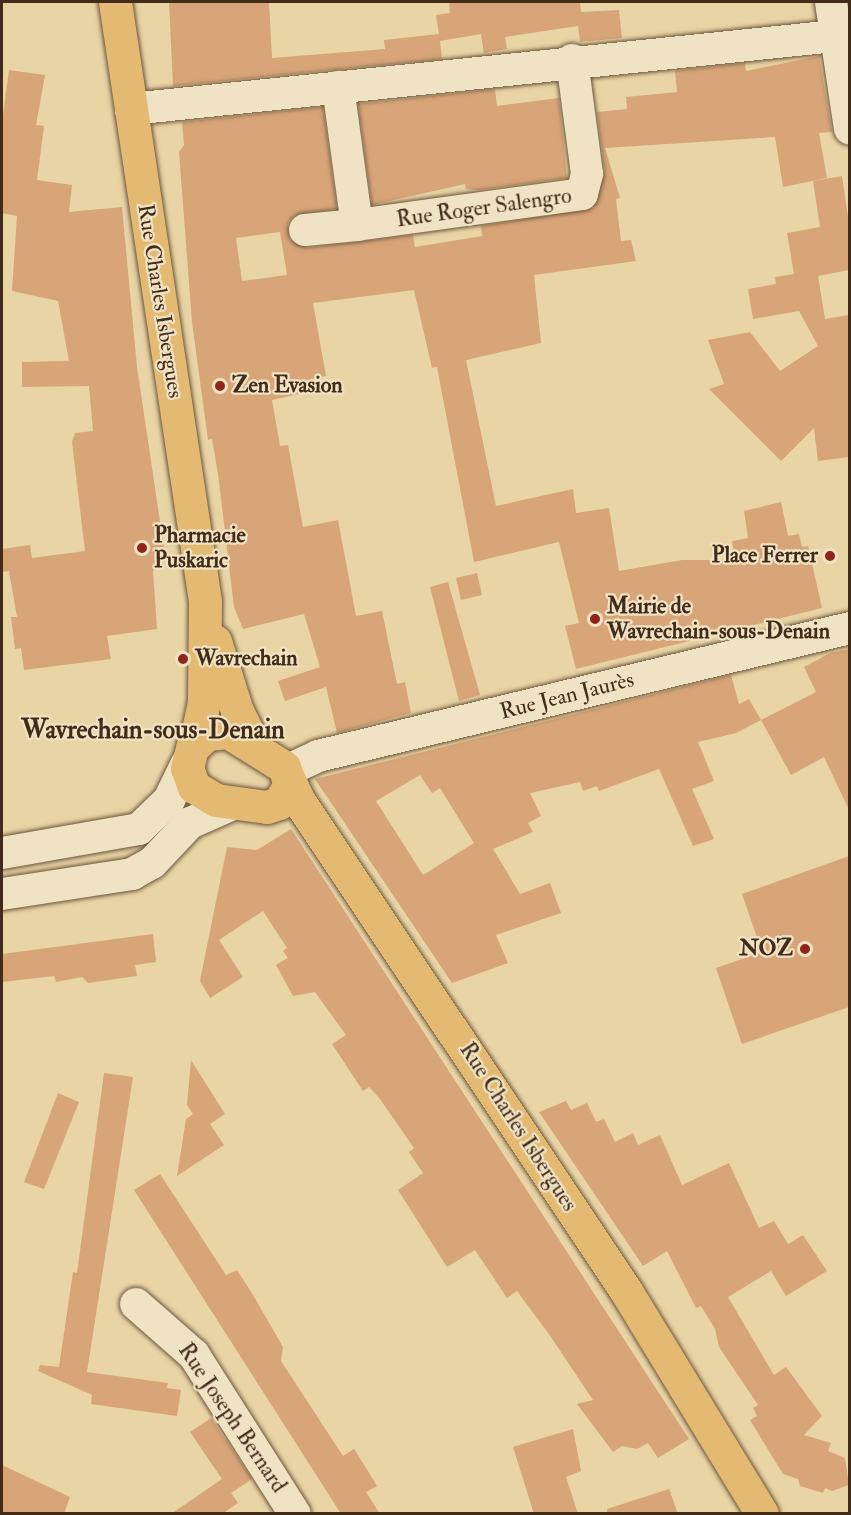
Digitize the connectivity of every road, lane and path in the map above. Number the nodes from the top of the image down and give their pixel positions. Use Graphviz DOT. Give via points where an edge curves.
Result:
graph roads {
  1 [pos="115,2"];
  2 [pos="831,2"];
  3 [pos="835,36"];
  4 [pos="572,60"];
  5 [pos="845,69"];
  6 [pos="338,87"];
  7 [pos="131,109"];
  8 [pos="849,129"];
  9 [pos="357,225"];
  10 [pos="305,230"];
  11 [pos="205,601"];
  12 [pos="849,628"];
  13 [pos="255,747"];
  14 [pos="191,753"];
  15 [pos="288,775"];
  16 [pos="235,802"];
  17 [pos="267,807"];
  18 [pos="315,824"];
  19 [pos="2,853"];
  20 [pos="2,894"];
  21 [pos="136,1304"];
  22 [pos="295,1514"];
  23 [pos="762,1514"];
  1 -- 7 [label="main road, Rue Charles Isbergues"];
  2 -- 3 [label="street"];
  3 -- 4 [label="street"];
  3 -- 5 [label="street"];
  4 -- 6 [label="street"];
  4 -- 9 [label="street, Rue Roger Salengro" via="587,174 582,194"];
  5 -- 8 [label="street"];
  6 -- 7 [label="street"];
  6 -- 9 [label="street"];
  7 -- 11 [label="main road, Rue Charles Isbergues"];
  9 -- 10 [label="street, Rue Roger Salengro"];
  11 -- 13 [label="main road, Rue Charles Isbergues" via="237,711"];
  11 -- 14 [label="main road, Rue Charles Isbergues" via="204,702"];
  12 -- 15 [label="street, Rue Jean Jaurès" via="318,756"];
  13 -- 14 [label="main road" via="222,732"];
  13 -- 15 [label="main road"];
  14 -- 16 [label="main road" via="189,778 202,794"];
  14 -- 19 [label="street" via="169,800 139,829"];
  15 -- 17 [label="main road" via="285,796"];
  15 -- 18 [label="main road, Rue Charles Isbergues"];
  16 -- 17 [label="main road"];
  16 -- 20 [label="street" via="190,824 152,863 132,874"];
  17 -- 18 [label="main road"];
  18 -- 23 [label="main road, Rue Charles Isbergues" via="717,1434"];
  21 -- 22 [label="street, Rue Joseph Bernard" via="194,1355"];
}
